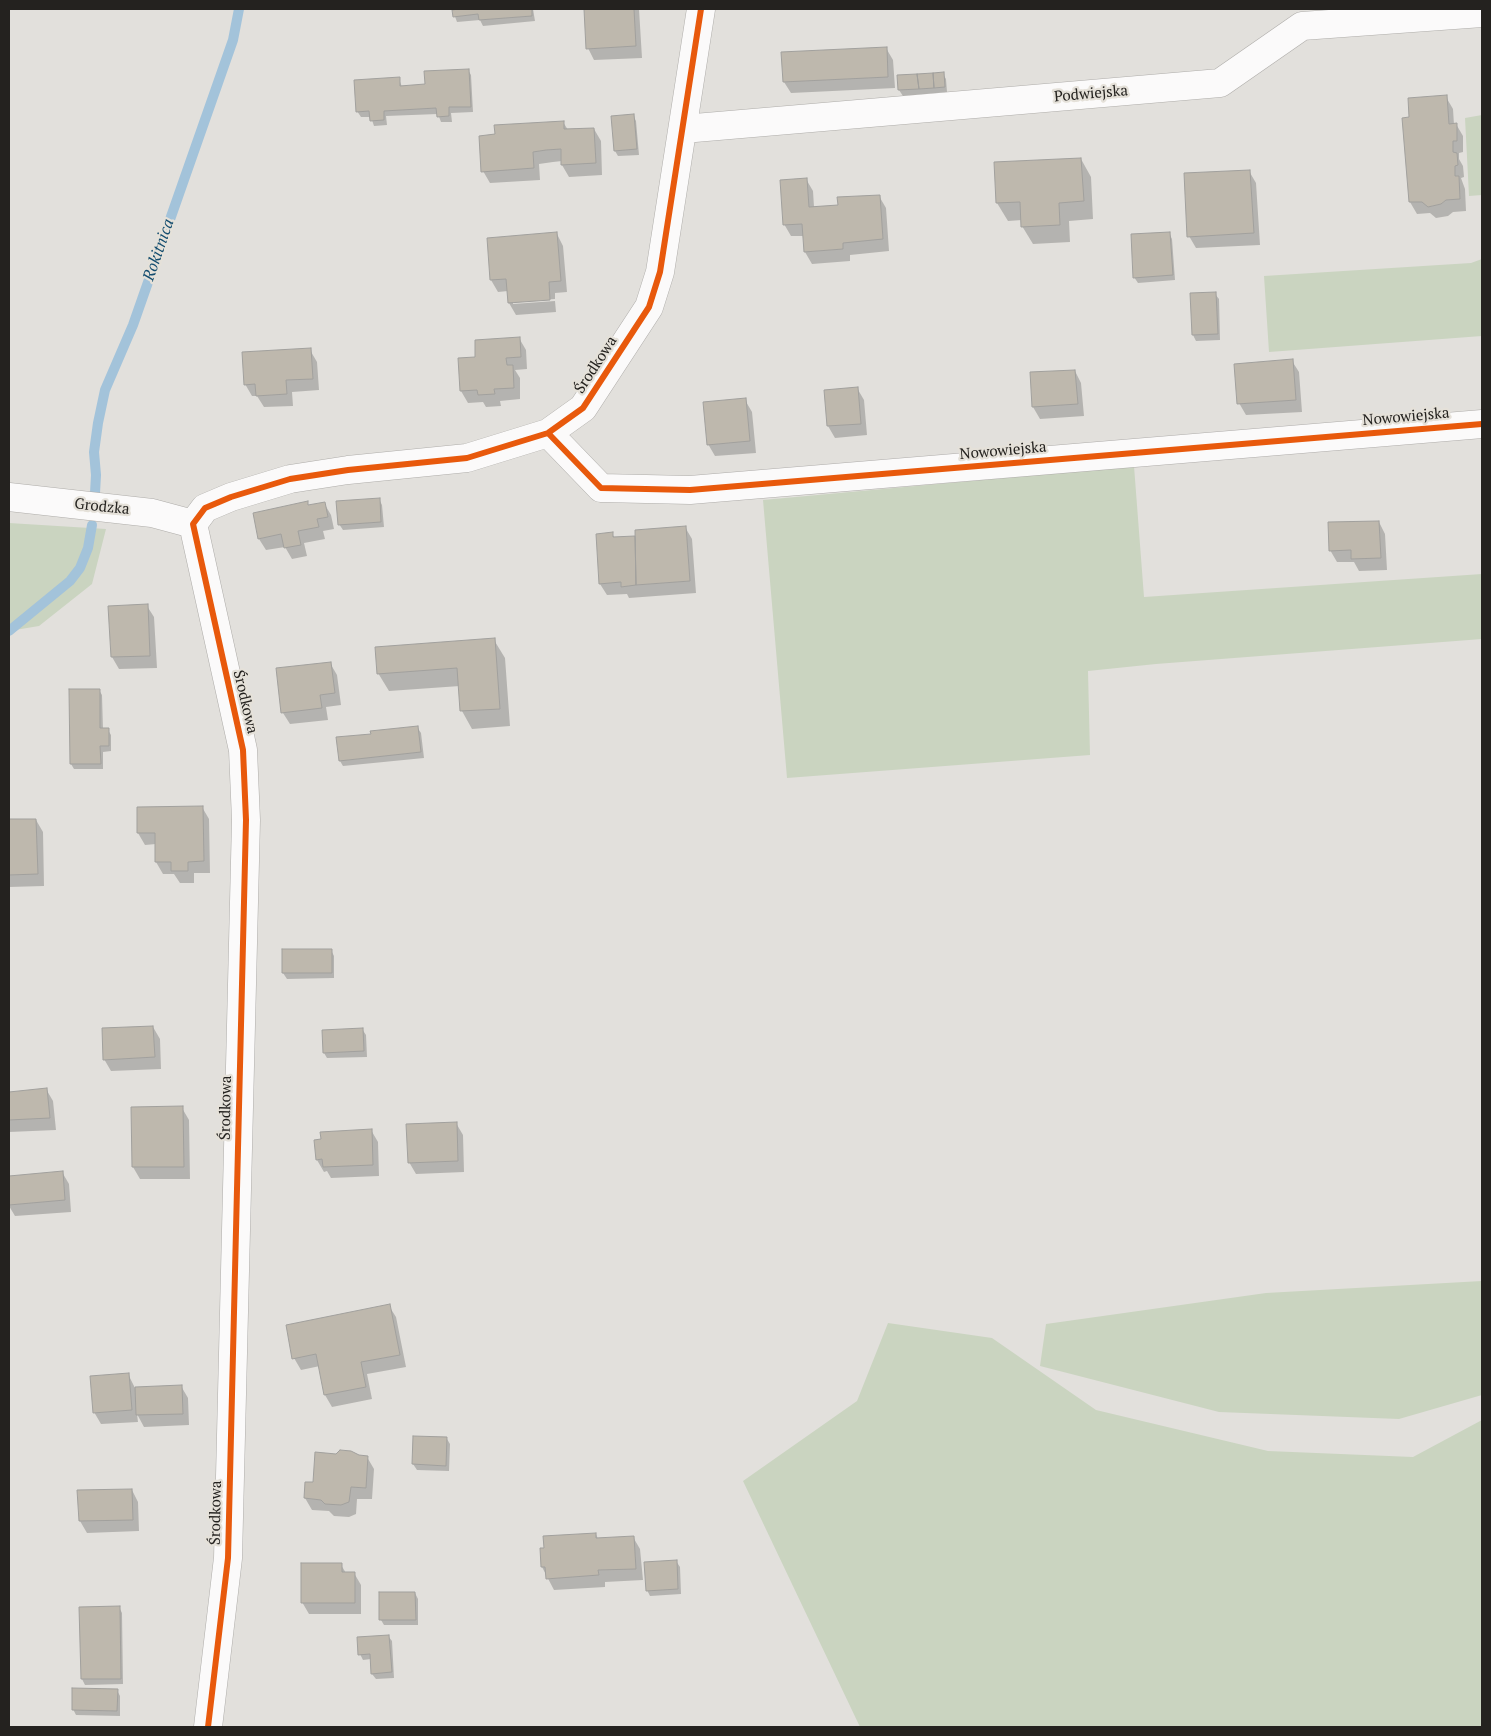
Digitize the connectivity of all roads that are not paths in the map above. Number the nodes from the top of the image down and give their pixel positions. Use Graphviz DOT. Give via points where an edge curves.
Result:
graph roads {
  1 [pos="701,9"];
  2 [pos="1482,13"];
  3 [pos="683,129"];
  4 [pos="1482,424"];
  5 [pos="548,433"];
  6 [pos="9,497"];
  7 [pos="193,524"];
  8 [pos="208,1727"];
  1 -- 3 [label="street, Środkowa"];
  2 -- 3 [label="street, Podwiejska" via="1302,26 1220,83"];
  3 -- 5 [label="street, Środkowa" via="660,272 649,307 583,408"];
  4 -- 5 [label="street, Nowowiejska" via="690,490 601,488"];
  5 -- 7 [label="street, Środkowa" via="467,458 348,470 290,480 205,508"];
  6 -- 7 [label="street, Grodzka" via="152,513"];
  7 -- 8 [label="street, Środkowa" via="243,750 246,820 228,1558"];
}
